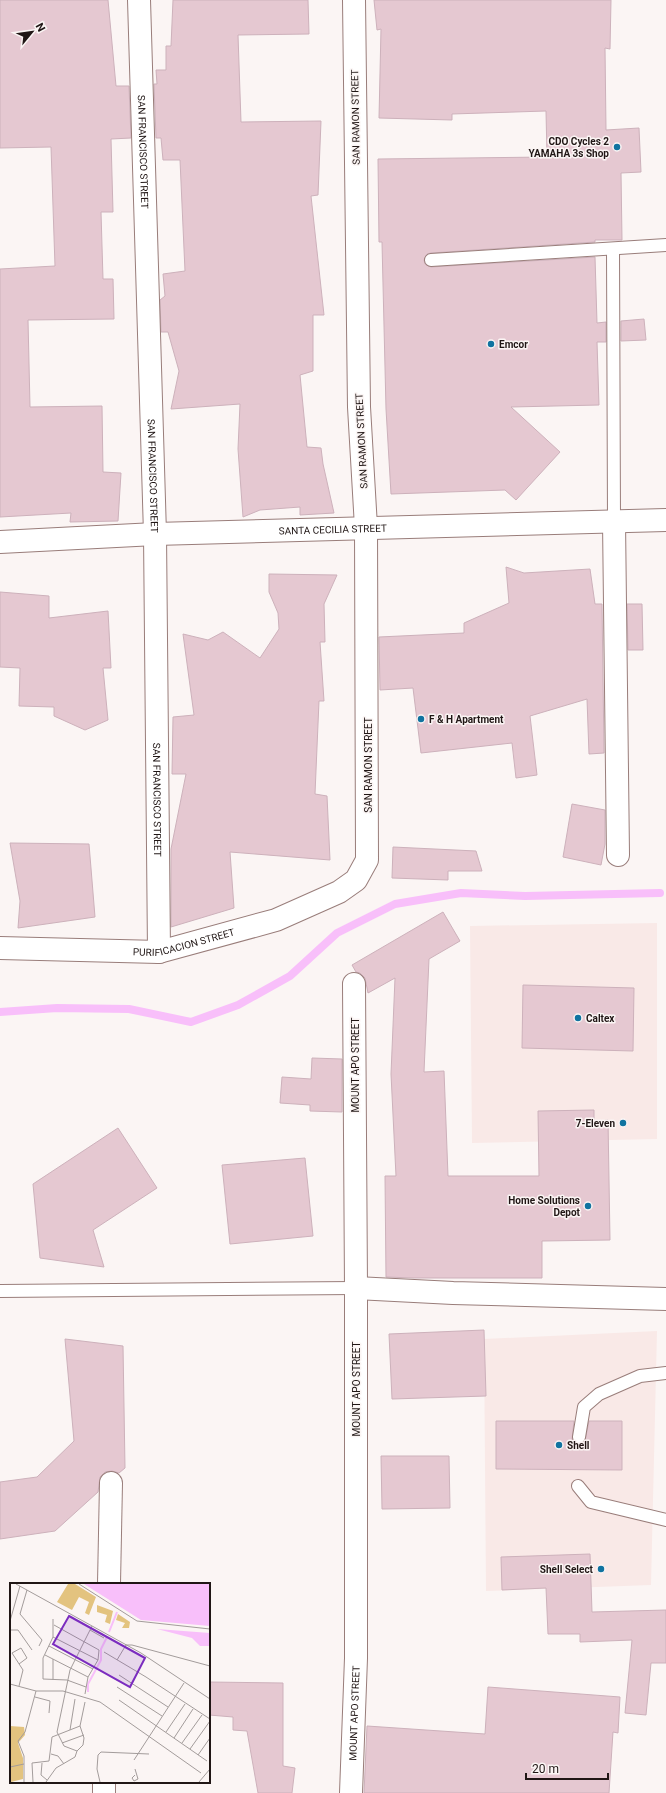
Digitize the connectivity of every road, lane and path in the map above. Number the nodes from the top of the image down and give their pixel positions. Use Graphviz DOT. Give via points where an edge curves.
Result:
graph roads {
  1 [pos="139,0"];
  2 [pos="354,0"];
  3 [pos="666,245"];
  4 [pos="613,249"];
  5 [pos="431,260"];
  6 [pos="666,520"];
  7 [pos="614,521"];
  8 [pos="366,527"];
  9 [pos="155,534"];
  10 [pos="0,542"];
  11 [pos="618,855"];
  12 [pos="356,880"];
  13 [pos="0,948"];
  14 [pos="159,952"];
  15 [pos="354,984"];
  16 [pos="356,1288"];
  17 [pos="0,1291"];
  18 [pos="666,1299"];
  19 [pos="666,1373"];
  20 [pos="579,1437"];
  21 [pos="111,1483"];
  22 [pos="578,1486"];
  23 [pos="666,1520"];
  24 [pos="109,1583"];
  25 [pos="351,1793"];
  1 -- 9 [label="street, SAN FRANCISCO STREET"];
  2 -- 8 [label="street, SAN RAMON STREET" via="359,407"];
  3 -- 4 [label="lane"];
  4 -- 5 [label="lane"];
  4 -- 7 [label="lane"];
  6 -- 7 [label="street, SANTA CECILIA STREET"];
  7 -- 8 [label="street, SANTA CECILIA STREET"];
  7 -- 11 [label="street"];
  8 -- 9 [label="street, SANTA CECILIA STREET"];
  8 -- 12 [label="street, SAN RAMON STREET" via="368,835 367,860"];
  9 -- 10 [label="street, SANTA CECILIA STREET"];
  9 -- 14 [label="street, SAN FRANCISCO STREET"];
  12 -- 14 [label="street, PURIFICACION STREET" via="339,892 276,920"];
  13 -- 14 [label="street, PURIFICACION STREET"];
  15 -- 16 [label="street, MOUNT APO STREET"];
  16 -- 17 [label="lane"];
  16 -- 18 [label="street"];
  16 -- 25 [label="street, MOUNT APO STREET" via="356,1658"];
  19 -- 20 [label="lane" via="640,1376 598,1394 584,1407"];
  21 -- 24 [label="street"];
  22 -- 23 [label="lane" via="591,1502"];
}
